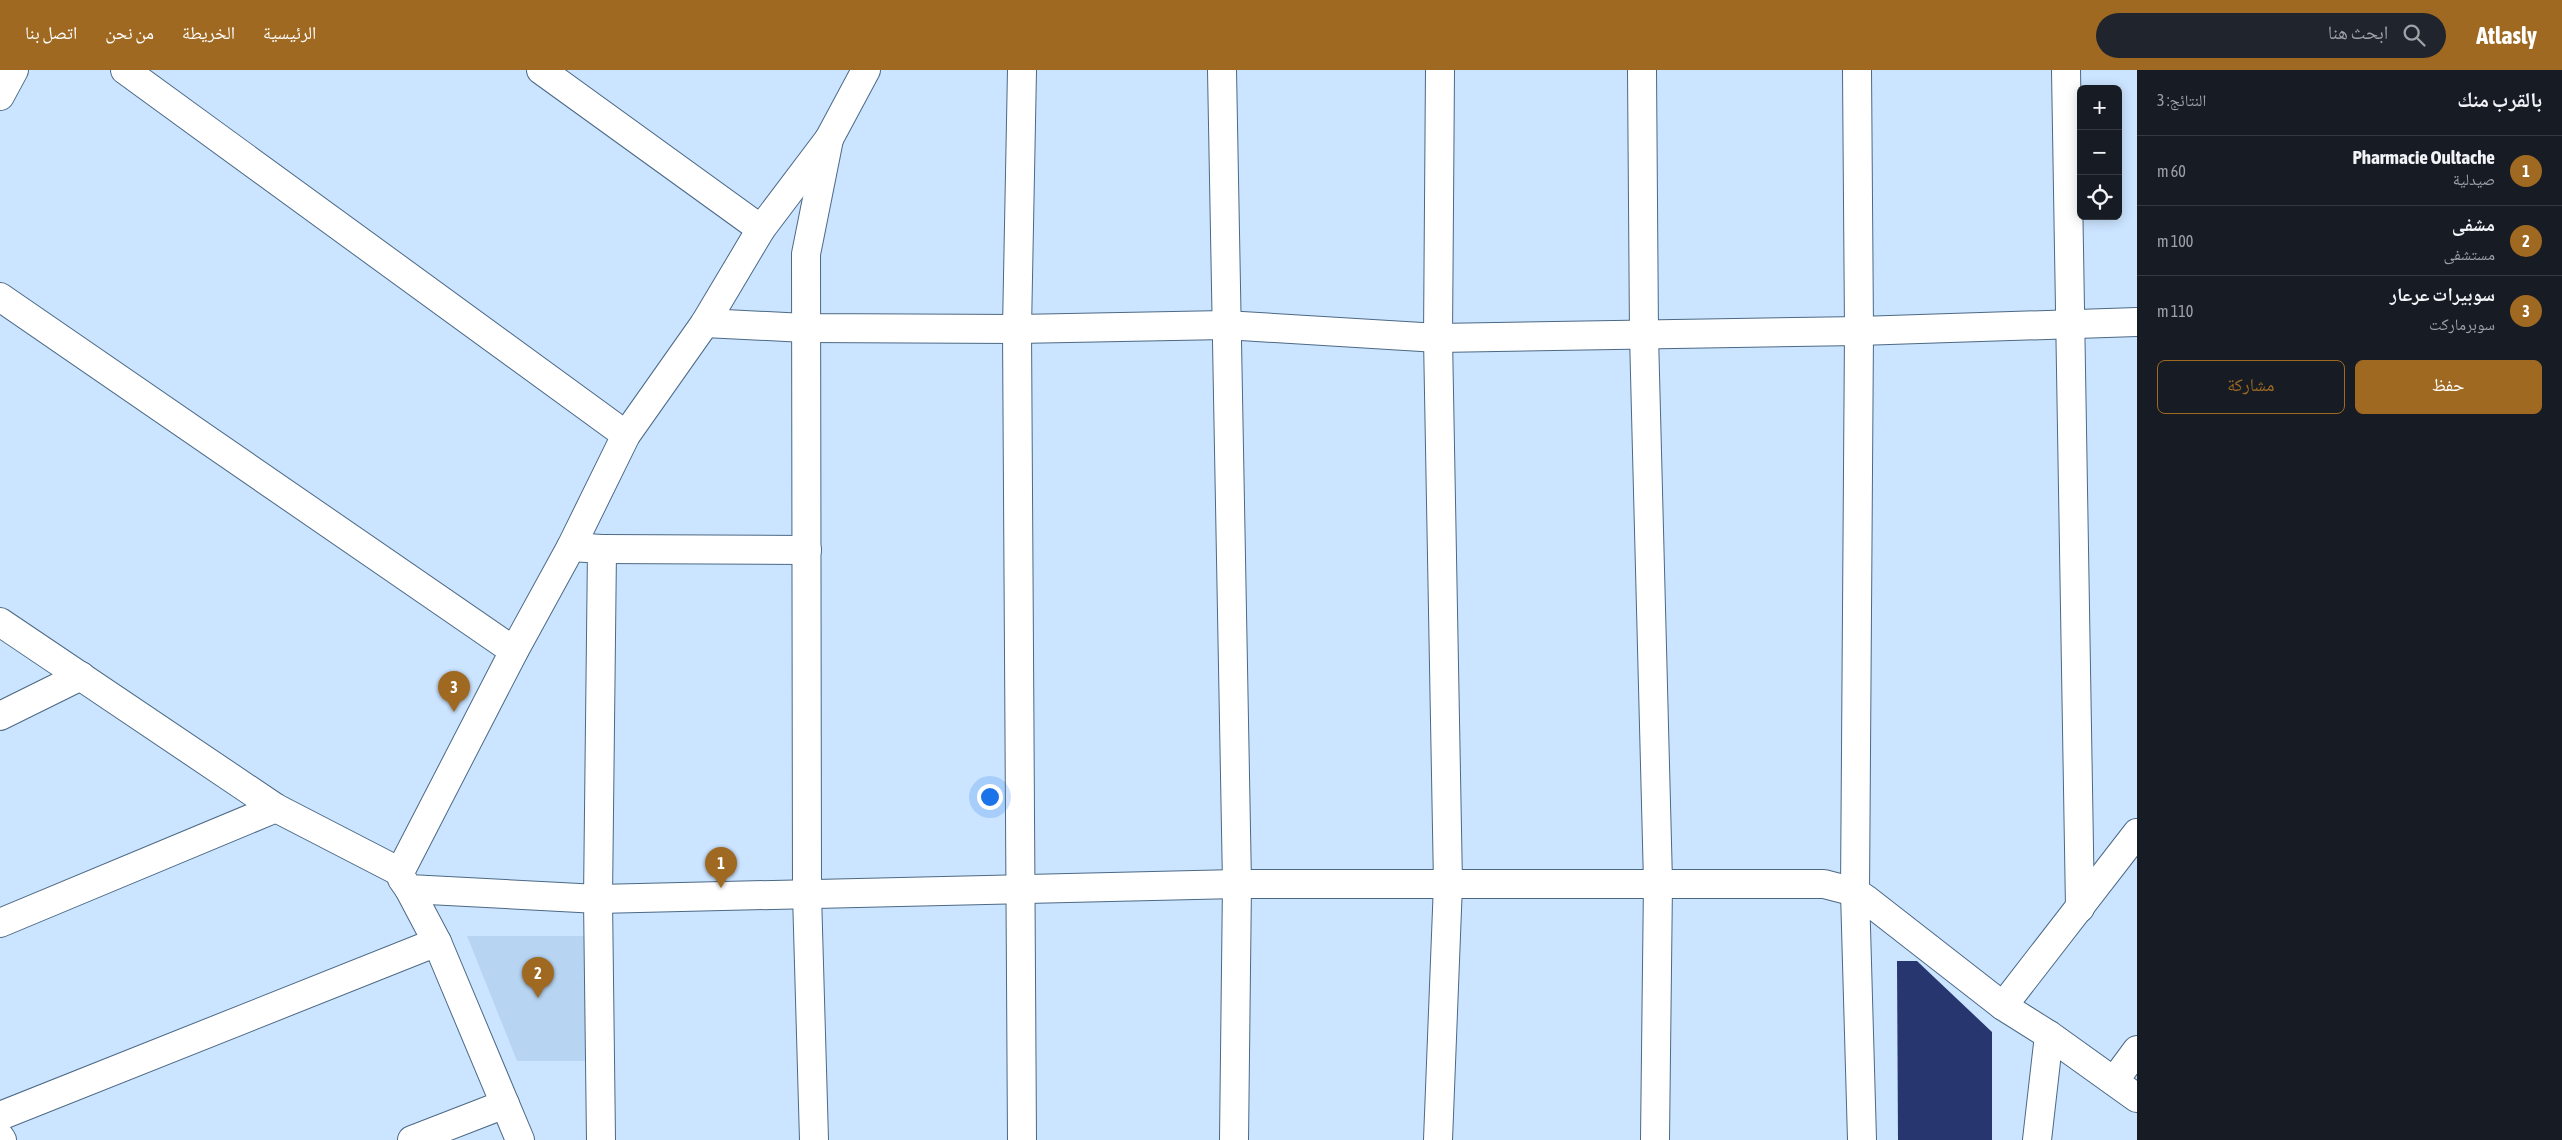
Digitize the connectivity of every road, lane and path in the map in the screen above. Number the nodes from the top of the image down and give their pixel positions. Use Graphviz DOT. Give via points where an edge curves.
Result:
graph roads {
  1 [pos="14,70"];
  2 [pos="126,70"];
  3 [pos="541,70"];
  4 [pos="866,70"];
  5 [pos="1022,70"];
  6 [pos="1222,70"];
  7 [pos="1440,70"];
  8 [pos="1642,70"];
  9 [pos="1857,70"];
  10 [pos="2066,70"];
  11 [pos="0,96"];
  12 [pos="829,139"];
  13 [pos="761,229"];
  14 [pos="0,297"];
  15 [pos="2137,322"];
  16 [pos="705,323"];
  17 [pos="2071,324"];
  18 [pos="1225,325"];
  19 [pos="805,328"];
  20 [pos="1017,329"];
  21 [pos="1859,331"];
  22 [pos="1644,335"];
  23 [pos="1438,338"];
  24 [pos="626,435"];
  25 [pos="572,547"];
  26 [pos="602,549"];
  27 [pos="807,550"];
  28 [pos="0,622"];
  29 [pos="514,651"];
  30 [pos="81,676"];
  31 [pos="0,716"];
  32 [pos="276,808"];
  33 [pos="2137,833"];
  34 [pos="405,880"];
  35 [pos="1658,882"];
  36 [pos="1237,884"];
  37 [pos="1448,884"];
  38 [pos="1019,890"];
  39 [pos="1854,892"];
  40 [pos="807,894"];
  41 [pos="598,899"];
  42 [pos="2080,908"];
  43 [pos="0,923"];
  44 [pos="437,942"];
  45 [pos="2003,1006"];
  46 [pos="2049,1035"];
  47 [pos="2137,1050"];
  48 [pos="2114,1080"];
  49 [pos="2137,1098"];
  50 [pos="505,1104"];
  51 [pos="0,1116"];
  52 [pos="412,1140"];
  53 [pos="520,1140"];
  54 [pos="601,1140"];
  55 [pos="814,1140"];
  56 [pos="1022,1140"];
  57 [pos="1234,1140"];
  58 [pos="1438,1140"];
  59 [pos="1656,1140"];
  60 [pos="1862,1140"];
  61 [pos="2037,1140"];
  1 -- 11 [label="street"];
  2 -- 24 [label="street"];
  3 -- 13 [label="street"];
  4 -- 12 [label="street"];
  5 -- 20 [label="street"];
  6 -- 18 [label="street"];
  7 -- 23 [label="street"];
  8 -- 22 [label="street"];
  9 -- 21 [label="street"];
  10 -- 17 [label="street"];
  12 -- 13 [label="street"];
  12 -- 19 [label="street" via="806,254"];
  13 -- 16 [label="street"];
  14 -- 29 [label="street"];
  15 -- 17 [label="street"];
  16 -- 19 [label="street"];
  16 -- 24 [label="street"];
  17 -- 21 [label="street"];
  17 -- 42 [label="street"];
  18 -- 20 [label="street"];
  18 -- 23 [label="street"];
  18 -- 36 [label="street"];
  19 -- 20 [label="street"];
  19 -- 27 [label="street"];
  20 -- 38 [label="street"];
  21 -- 22 [label="street"];
  21 -- 39 [label="street"];
  22 -- 23 [label="street"];
  22 -- 35 [label="street"];
  23 -- 37 [label="street"];
  24 -- 25 [label="street"];
  25 -- 26 [label="street"];
  25 -- 29 [label="street"];
  26 -- 27 [label="street"];
  26 -- 41 [label="street"];
  27 -- 40 [label="street"];
  28 -- 30 [label="street"];
  29 -- 34 [label="street"];
  30 -- 31 [label="street"];
  30 -- 32 [label="street"];
  32 -- 34 [label="street"];
  32 -- 43 [label="street"];
  33 -- 42 [label="street"];
  34 -- 41 [label="street"];
  34 -- 44 [label="street"];
  35 -- 37 [label="street"];
  35 -- 39 [label="street" via="1824,884"];
  35 -- 59 [label="street"];
  36 -- 37 [label="street"];
  36 -- 38 [label="street"];
  36 -- 57 [label="street"];
  37 -- 58 [label="street"];
  38 -- 40 [label="street"];
  38 -- 56 [label="street"];
  39 -- 45 [label="street"];
  39 -- 60 [label="street"];
  40 -- 41 [label="street"];
  40 -- 55 [label="street"];
  41 -- 54 [label="street"];
  42 -- 45 [label="street"];
  44 -- 50 [label="street"];
  44 -- 51 [label="street"];
  45 -- 46 [label="street"];
  46 -- 48 [label="street"];
  46 -- 61 [label="street"];
  47 -- 48 [label="street"];
  48 -- 49 [label="street"];
  50 -- 52 [label="street"];
  50 -- 53 [label="street"];
}
